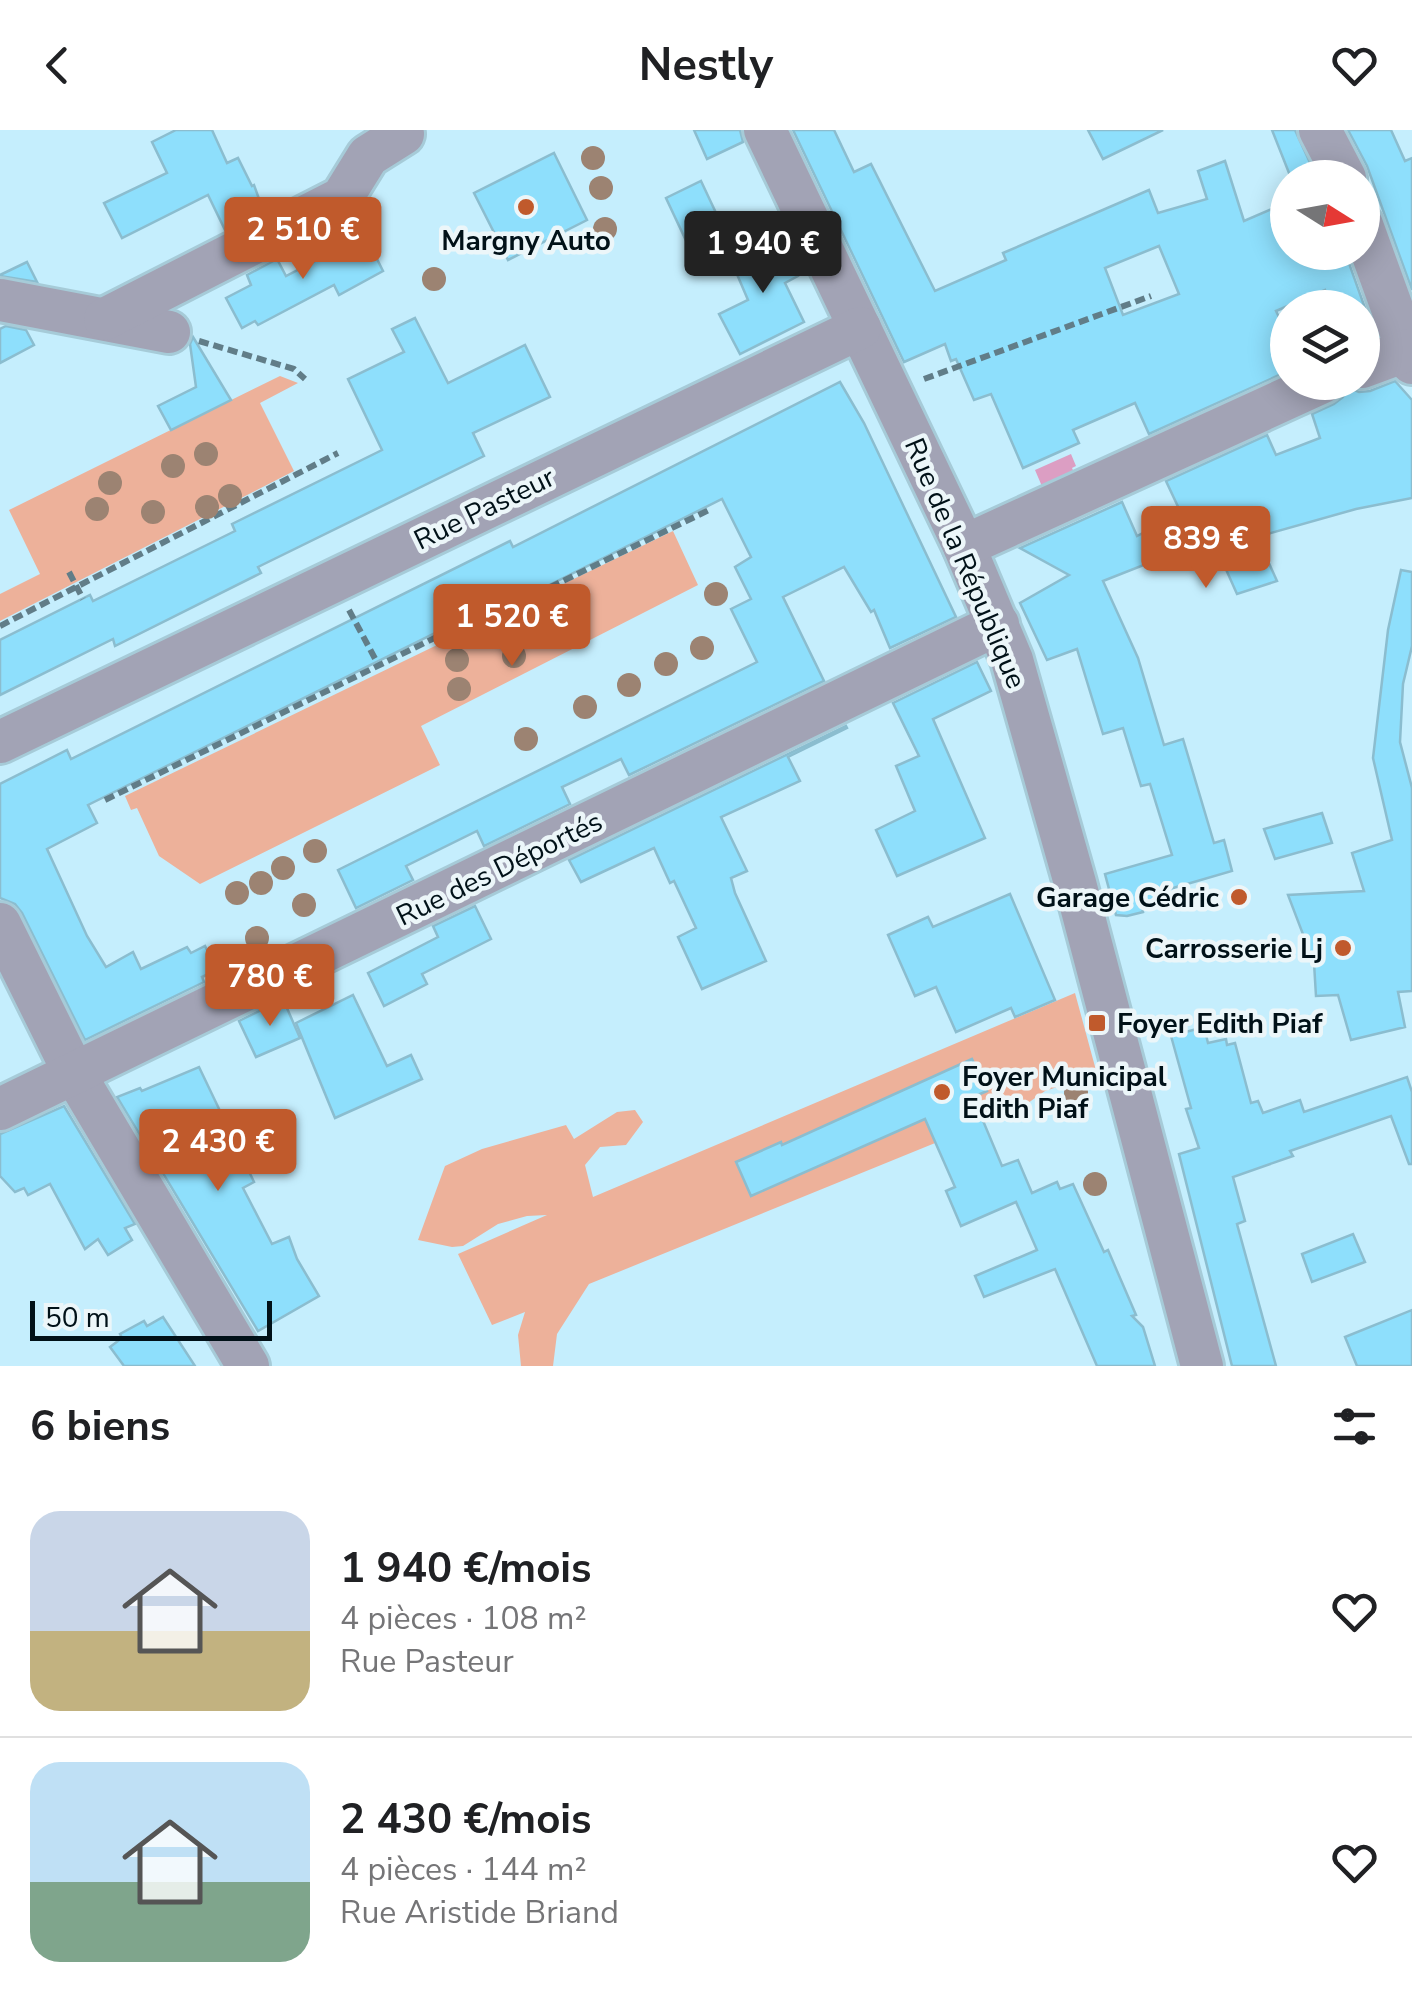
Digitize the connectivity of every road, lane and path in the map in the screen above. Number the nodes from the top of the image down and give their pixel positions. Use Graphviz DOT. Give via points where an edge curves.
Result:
graph roads {
  1 [pos="765,130"];
  2 [pos="1320,130"];
  3 [pos="403,134"];
  4 [pos="1336,160"];
  5 [pos="1378,270"];
  6 [pos="1151,296"];
  7 [pos="0,300"];
  8 [pos="105,319"];
  9 [pos="860,328"];
  10 [pos="169,332"];
  11 [pos="244,354"];
  12 [pos="1410,356"];
  13 [pos="1380,363"];
  14 [pos="305,379"];
  15 [pos="890,391"];
  16 [pos="1284,400"];
  17 [pos="338,453"];
  18 [pos="711,508"];
  19 [pos="964,546"];
  20 [pos="69,572"];
  21 [pos="336,582"];
  22 [pos="76,587"];
  23 [pos="83,599"];
  24 [pos="998,624"];
  25 [pos="0,626"];
  26 [pos="379,666"];
  27 [pos="0,742"];
  28 [pos="105,800"];
  29 [pos="0,924"];
  30 [pos="74,1073"];
  31 [pos="0,1110"];
  32 [pos="248,1366"];
  33 [pos="1202,1366"];
  1 -- 9 [label="street, Rue de la République"];
  2 -- 4 [label="street"];
  3 -- 8 [label="street" via="368,156 342,198"];
  5 -- 12 [label="street"];
  6 -- 15 [label="path"];
  7 -- 8 [label="street"];
  8 -- 10 [label="street"];
  9 -- 15 [label="street, Rue de la République"];
  9 -- 21 [label="street, Rue Pasteur"];
  11 -- 14 [label="path" via="294,369"];
  12 -- 13 [label="street"];
  15 -- 19 [label="street, Rue de la République"];
  16 -- 19 [label="street"];
  17 -- 22 [label="path"];
  18 -- 26 [label="path"];
  19 -- 24 [label="street, Rue de la République"];
  20 -- 22 [label="path"];
  21 -- 26 [label="path"];
  21 -- 27 [label="street, Rue Pasteur"];
  22 -- 23 [label="path"];
  22 -- 25 [label="path"];
  24 -- 30 [label="street, Rue des Déportés"];
  24 -- 33 [label="street, Rue de la République" via="1025,698"];
  26 -- 28 [label="path"];
  29 -- 30 [label="street"];
  30 -- 31 [label="street, Rue des Déportés"];
  30 -- 32 [label="street"];
}
